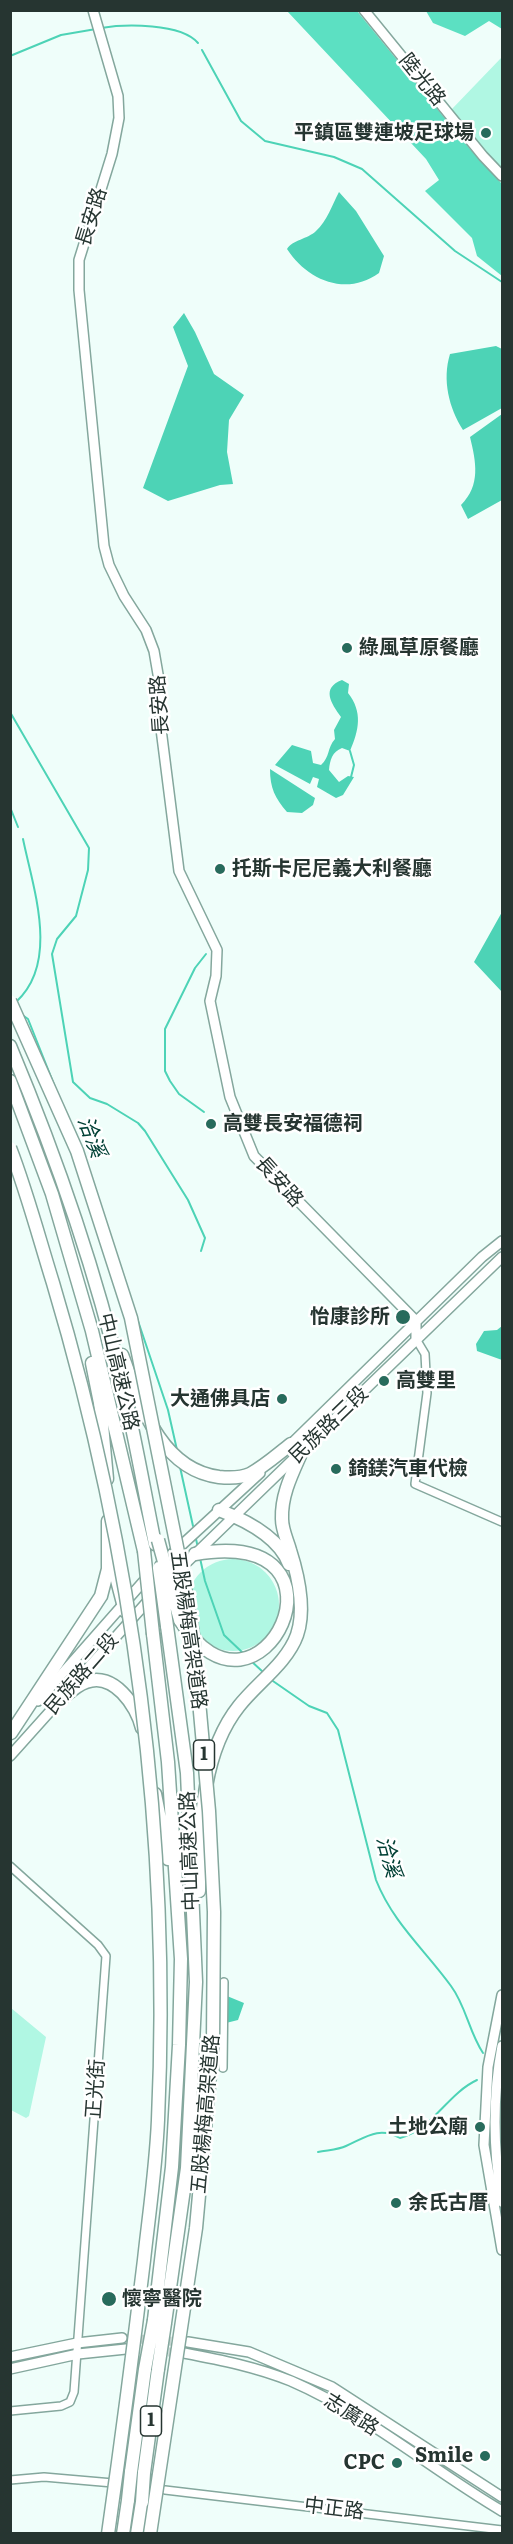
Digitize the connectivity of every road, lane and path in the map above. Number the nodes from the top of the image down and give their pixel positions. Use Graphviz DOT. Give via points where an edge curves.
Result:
graph roads {
  1 [pos="93,10"];
  2 [pos="364,10"];
  3 [pos="502,176"];
  4 [pos="10,1001"];
  5 [pos="10,1046"];
  6 [pos="10,1081"];
  7 [pos="10,1148"];
  8 [pos="502,1241"];
  9 [pos="500,1261"];
  10 [pos="95,1281"];
  11 [pos="78,1288"];
  12 [pos="416,1321"];
  13 [pos="416,1339"];
  14 [pos="297,1447"];
  15 [pos="219,1510"];
  16 [pos="234,1516"];
  17 [pos="502,1522"];
  18 [pos="157,1542"];
  19 [pos="109,1545"];
  20 [pos="195,1554"];
  21 [pos="152,1572"];
  22 [pos="298,1587"];
  23 [pos="155,1593"];
  24 [pos="123,1603"];
  25 [pos="129,1621"];
  26 [pos="59,1701"];
  27 [pos="11,1733"];
  28 [pos="145,1738"];
  29 [pos="10,1756"];
  30 [pos="10,1866"];
  31 [pos="181,1959"];
  32 [pos="196,1982"];
  33 [pos="224,1982"];
  34 [pos="502,1995"];
  35 [pos="502,2046"];
  36 [pos="223,2068"];
  37 [pos="493,2069"];
  38 [pos="502,2202"];
  39 [pos="502,2250"];
  40 [pos="159,2321"];
  41 [pos="122,2338"];
  42 [pos="188,2342"];
  43 [pos="77,2343"];
  44 [pos="126,2349"];
  45 [pos="184,2353"];
  46 [pos="78,2354"];
  47 [pos="10,2357"];
  48 [pos="10,2369"];
  49 [pos="10,2411"];
  50 [pos="138,2473"];
  51 [pos="10,2480"];
  52 [pos="113,2483"];
  53 [pos="502,2486"];
  54 [pos="492,2488"];
  55 [pos="165,2490"];
  56 [pos="502,2497"];
  57 [pos="502,2511"];
  58 [pos="502,2530"];
  59 [pos="108,2534"];
  60 [pos="123,2534"];
  61 [pos="137,2534"];
  62 [pos="150,2534"];
  1 -- 12 [label="main road, 長安路" via="118,96 119,118 112,154 82,249 79,280 104,546 109,565 154,651 179,871 217,950 210,1001 230,1097 254,1156"];
  2 -- 3 [label="main road, 陸光路"];
  4 -- 62 [label="highway, 五股楊梅高架道路 / 1, bridge" via="77,1151 131,1318 193,1635 207,1788 214,1912 213,2042 196,2228"];
  5 -- 10 [label="highway, 中山高速公路" via="69,1195"];
  6 -- 11 [label="highway, 中山高速公路 / 1" via="52,1194"];
  7 -- 59 [label="highway, 1, bridge" via="72,1346 104,1477 130,1612 145,1727 161,1920 158,2122"];
  8 -- 12 [label="main road, 民族路三段"];
  9 -- 13 [label="main road, 民族路三段"];
  10 -- 14 [label="highway" via="142,1407 175,1456 203,1474 230,1478 249,1475"];
  10 -- 18 [label="highway, 中山高速公路"];
  11 -- 19 [label="highway" via="102,1424"];
  11 -- 31 [label="highway, 中山高速公路 / 1, bridge" via="92,1331 144,1551 168,1762"];
  12 -- 13 [label="main road"];
  12 -- 14 [label="main road, 民族路三段"];
  13 -- 14 [label="main road, 民族路三段"];
  13 -- 17 [label="street" via="425,1354 426,1393 415,1484"];
  14 -- 15 [label="main road, 民族路三段"];
  14 -- 16 [label="main road, 民族路三段"];
  14 -- 22 [label="highway" via="283,1499 282,1521"];
  15 -- 16 [label="highway"];
  15 -- 21 [label="main road, 民族路三段"];
  16 -- 20 [label="main road, 民族路三段"];
  16 -- 22 [label="highway" via="286,1556"];
  18 -- 20 [label="highway, bridge" via="180,1620 201,1647 216,1656 233,1659 251,1656 266,1647 278,1635 288,1601 284,1583 274,1568 243,1551"];
  18 -- 32 [label="highway, 中山高速公路 / 1, bridge" via="187,1773"];
  19 -- 24 [label="highway"];
  19 -- 27 [label="highway" via="101,1596"];
  20 -- 23 [label="main road, 民族路三段"];
  21 -- 24 [label="main road, 民族路二段"];
  22 -- 32 [label="highway" via="302,1611 297,1636 282,1659 239,1706 213,1755 202,1818"];
  23 -- 25 [label="main road, 民族路二段"];
  24 -- 25 [label="highway"];
  24 -- 27 [label="main road, 民族路二段"];
  25 -- 26 [label="main road, 民族路二段"];
  25 -- 28 [label="highway"];
  26 -- 28 [label="highway" via="86,1682 110,1684 123,1692 131,1704"];
  26 -- 29 [label="main road, 民族路二段"];
  28 -- 31 [label="highway" via="168,1858"];
  30 -- 43 [label="street, 正光街" via="106,1956"];
  31 -- 40 [label="highway, 中山高速公路 / 1" via="172,2167"];
  32 -- 40 [label="highway, 中山高速公路 / 1" via="187,2168"];
  33 -- 36 [label="street"];
  34 -- 37 [label="main road"];
  35 -- 37 [label="main road"];
  37 -- 38 [label="main road" via="494,2143"];
  37 -- 39 [label="main road" via="484,2145"];
  40 -- 50 [label="highway, 中山高速公路 / 1, bridge" via="158,2369"];
  40 -- 50 [label="highway, 中山高速公路 / 1, bridge" via="145,2368"];
  41 -- 43 [label="main road"];
  42 -- 54 [label="main road, 志廣路" via="249,2352 332,2387"];
  43 -- 46 [label="street, 正光街"];
  43 -- 47 [label="main road"];
  44 -- 46 [label="main road"];
  45 -- 57 [label="main road, 志廣路" via="247,2365 291,2382 345,2411"];
  46 -- 48 [label="main road"];
  46 -- 49 [label="street, 正光街" via="70,2402"];
  50 -- 60 [label="highway, 中山高速公路 / 1, bridge" via="128,2500"];
  50 -- 61 [label="highway, 中山高速公路 / 1, bridge" via="142,2502"];
  51 -- 52 [label="street" via="44,2477"];
  53 -- 54 [label="main road"];
  54 -- 56 [label="main road, 志廣路"];
  55 -- 58 [label="street, 中正路"];
}
